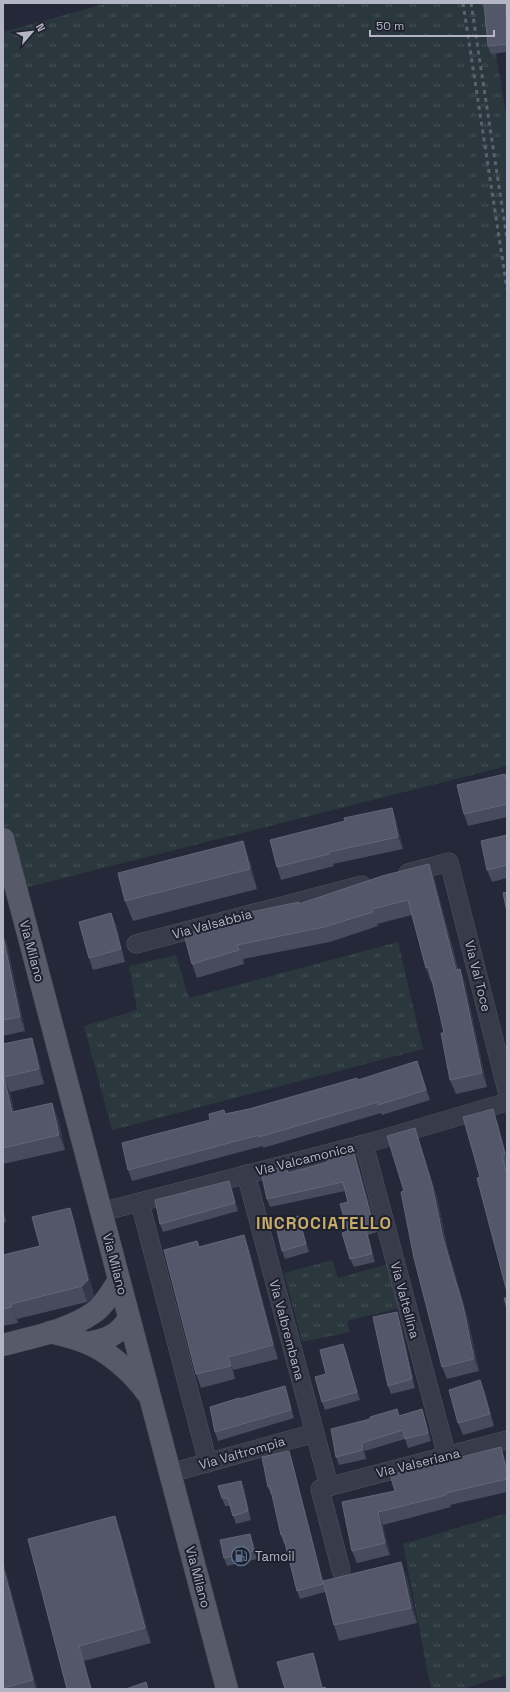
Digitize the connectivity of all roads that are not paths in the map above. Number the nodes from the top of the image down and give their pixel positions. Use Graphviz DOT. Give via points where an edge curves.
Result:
graph roads {
  1 [pos="3,839"];
  2 [pos="449,862"];
  3 [pos="136,944"];
  4 [pos="507,1091"];
  5 [pos="507,1102"];
  6 [pos="364,1144"];
  7 [pos="246,1174"];
  8 [pos="140,1203"];
  9 [pos="101,1212"];
  10 [pos="119,1280"];
  11 [pos="93,1313"];
  12 [pos="129,1318"];
  13 [pos="50,1332"];
  14 [pos="87,1343"];
  15 [pos="3,1345"];
  16 [pos="150,1397"];
  17 [pos="315,1433"];
  18 [pos="507,1440"];
  19 [pos="447,1456"];
  20 [pos="208,1463"];
  21 [pos="170,1474"];
  22 [pos="329,1486"];
  23 [pos="341,1570"];
  24 [pos="227,1689"];
  1 -- 9 [label="main road, Via Milano"];
  2 -- 3 [label="street, Via Valsabbia"];
  2 -- 4 [label="street, Via Val Toce"];
  5 -- 6 [label="street, Via Valcamonica"];
  6 -- 7 [label="street, Via Valcamonica"];
  6 -- 19 [label="street, Via Valtellina"];
  7 -- 8 [label="street, Via Valcamonica"];
  7 -- 17 [label="street, Via Valbrembana"];
  8 -- 9 [label="street, Via Valcamonica"];
  8 -- 20 [label="street"];
  9 -- 10 [label="main road, Via Milano"];
  10 -- 11 [label="main road"];
  10 -- 12 [label="main road, Via Milano"];
  11 -- 12 [label="main road" via="120,1314"];
  11 -- 13 [label="main road"];
  12 -- 14 [label="main road" via="123,1328 109,1338"];
  12 -- 16 [label="main road, Via Milano"];
  13 -- 14 [label="main road"];
  13 -- 15 [label="main road"];
  14 -- 16 [label="main road" via="107,1354 124,1368"];
  16 -- 21 [label="main road, Via Milano"];
  17 -- 20 [label="street, Via Valtrompia"];
  17 -- 22 [label="street, Via Valbrembana"];
  18 -- 19 [label="street, Via Valseriana"];
  19 -- 22 [label="street, Via Valseriana"];
  20 -- 21 [label="street, Via Valtrompia"];
  21 -- 24 [label="main road, Via Milano"];
  22 -- 23 [label="street" via="320,1489"];
}
